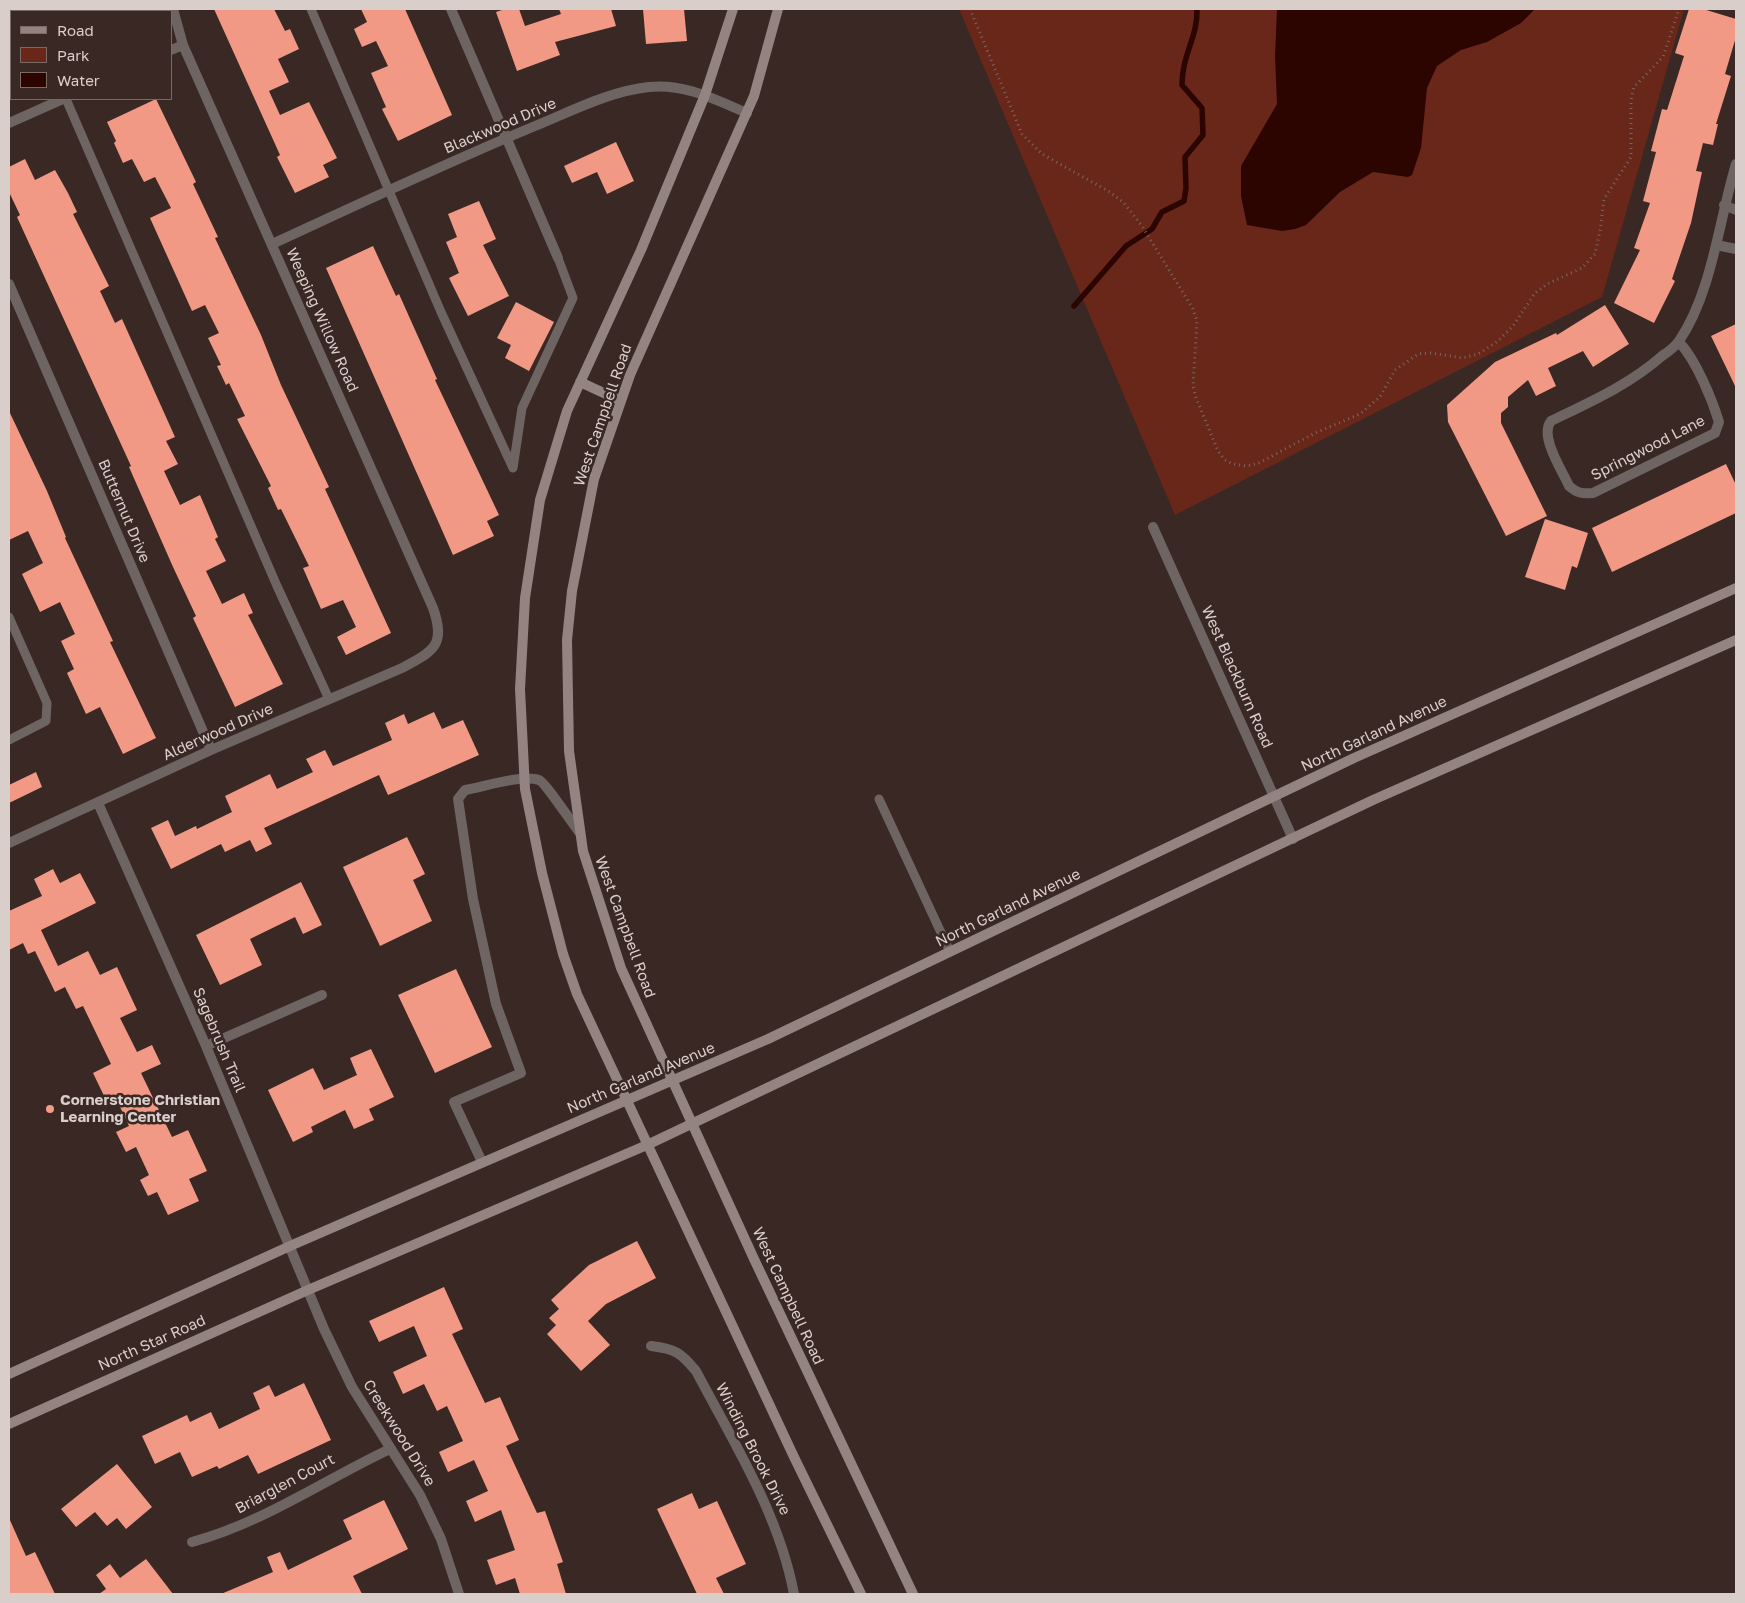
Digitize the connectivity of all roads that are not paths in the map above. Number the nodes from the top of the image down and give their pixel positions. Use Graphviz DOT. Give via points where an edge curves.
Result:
graph roads {
  1 [pos="173,9"];
  2 [pos="311,9"];
  3 [pos="451,9"];
  4 [pos="733,9"];
  5 [pos="778,9"];
  6 [pos="183,45"];
  7 [pos="172,50"];
  8 [pos="705,95"];
  9 [pos="63,100"];
  10 [pos="65,100"];
  11 [pos="747,113"];
  12 [pos="9,123"];
  13 [pos="507,138"];
  14 [pos="1736,164"];
  15 [pos="388,190"];
  16 [pos="1724,205"];
  17 [pos="1736,210"];
  18 [pos="272,244"];
  19 [pos="1716,245"];
  20 [pos="1736,249"];
  21 [pos="558,258"];
  22 [pos="9,284"];
  23 [pos="1679,342"];
  24 [pos="580,382"];
  25 [pos="621,402"];
  26 [pos="1153,527"];
  27 [pos="1736,588"];
  28 [pos="9,617"];
  29 [pos="1736,640"];
  30 [pos="437,643"];
  31 [pos="329,699"];
  32 [pos="9,740"];
  33 [pos="211,750"];
  34 [pos="524,779"];
  35 [pos="1274,797"];
  36 [pos="879,799"];
  37 [pos="98,803"];
  38 [pos="580,833"];
  39 [pos="1293,839"];
  40 [pos="9,843"];
  41 [pos="950,952"];
  42 [pos="322,995"];
  43 [pos="206,1046"];
  44 [pos="671,1081"];
  45 [pos="628,1101"];
  46 [pos="691,1124"];
  47 [pos="648,1145"];
  48 [pos="482,1162"];
  49 [pos="290,1246"];
  50 [pos="308,1290"];
  51 [pos="651,1346"];
  52 [pos="9,1374"];
  53 [pos="9,1424"];
  54 [pos="390,1449"];
  55 [pos="192,1542"];
  56 [pos="459,1594"];
  57 [pos="794,1594"];
  58 [pos="862,1594"];
  59 [pos="913,1594"];
  1 -- 6 [label="street, Weeping Willow Road"];
  2 -- 15 [label="lane"];
  3 -- 13 [label="street"];
  4 -- 8 [label="main road, West Campbell Road"];
  5 -- 11 [label="main road, West Campbell Road"];
  6 -- 7 [label="street"];
  6 -- 18 [label="street, Weeping Willow Road"];
  8 -- 11 [label="street, Blackwood Drive"];
  8 -- 13 [label="street, Blackwood Drive" via="677,87 650,87 616,93"];
  8 -- 24 [label="main road, West Campbell Road" via="641,250"];
  9 -- 12 [label="street"];
  10 -- 31 [label="lane"];
  11 -- 25 [label="main road, West Campbell Road" via="630,375"];
  13 -- 15 [label="street, Blackwood Drive"];
  13 -- 21 [label="street"];
  14 -- 16 [label="street, Springwood Lane"];
  15 -- 18 [label="street, Blackwood Drive"];
  15 -- 21 [label="lane" via="513,468 522,408 573,298"];
  16 -- 17 [label="street"];
  16 -- 19 [label="street, Springwood Lane"];
  18 -- 30 [label="street, Weeping Willow Road" via="433,608 439,626"];
  19 -- 20 [label="street"];
  19 -- 23 [label="street, Springwood Lane" via="1698,306"];
  22 -- 33 [label="street, Butternut Drive"];
  23 -- 23 [label="street, Springwood Lane" via="1615,391 1550,421 1546,438 1574,491 1593,493 1710,436 1718,428 1715,408"];
  24 -- 25 [label="main road"];
  24 -- 34 [label="main road, West Campbell Road" via="567,411 540,500 525,598 520,689"];
  25 -- 38 [label="main road, West Campbell Road" via="594,479 572,592 567,640 569,751"];
  26 -- 35 [label="street, West Blackburn Road"];
  27 -- 35 [label="main road, North Garland Avenue" via="1354,758"];
  28 -- 32 [label="lane" via="47,703 46,721"];
  29 -- 39 [label="main road" via="1373,800"];
  30 -- 31 [label="street, Alderwood Drive" via="419,659 402,668"];
  31 -- 33 [label="street, Alderwood Drive"];
  33 -- 37 [label="street, Alderwood Drive"];
  34 -- 38 [label="street" via="540,780"];
  34 -- 45 [label="main road, West Campbell Road" via="542,873 563,954 577,994"];
  34 -- 48 [label="street" via="465,790 458,799 473,899 496,1004 521,1073 454,1102"];
  35 -- 39 [label="street, West Blackburn Road"];
  35 -- 41 [label="main road, North Garland Avenue"];
  36 -- 41 [label="lane"];
  37 -- 40 [label="street, Alderwood Drive"];
  37 -- 43 [label="street, Sagebrush Trail"];
  38 -- 44 [label="main road, West Campbell Road" via="595,895 621,968"];
  39 -- 46 [label="main road"];
  41 -- 44 [label="main road, North Garland Avenue" via="768,1039"];
  42 -- 43 [label="street"];
  43 -- 49 [label="street, Sagebrush Trail"];
  44 -- 45 [label="main road, North Garland Avenue"];
  44 -- 46 [label="main road, West Campbell Road"];
  45 -- 47 [label="main road, West Campbell Road"];
  45 -- 48 [label="main road, North Garland Avenue"];
  46 -- 47 [label="main road"];
  46 -- 59 [label="main road, West Campbell Road"];
  47 -- 50 [label="main road"];
  47 -- 58 [label="main road, West Campbell Road"];
  48 -- 49 [label="main road, North Garland Avenue"];
  49 -- 50 [label="street, Sagebrush Trail"];
  49 -- 52 [label="main road, North Star Road"];
  50 -- 53 [label="main road, North Star Road"];
  50 -- 54 [label="street, Creekwood Drive" via="352,1387"];
  51 -- 57 [label="street, Winding Brook Drive" via="681,1353 696,1372 774,1524 788,1563"];
  54 -- 55 [label="street, Briarglen Court" via="262,1516"];
  54 -- 56 [label="street, Creekwood Drive" via="420,1495 441,1539"];
}
